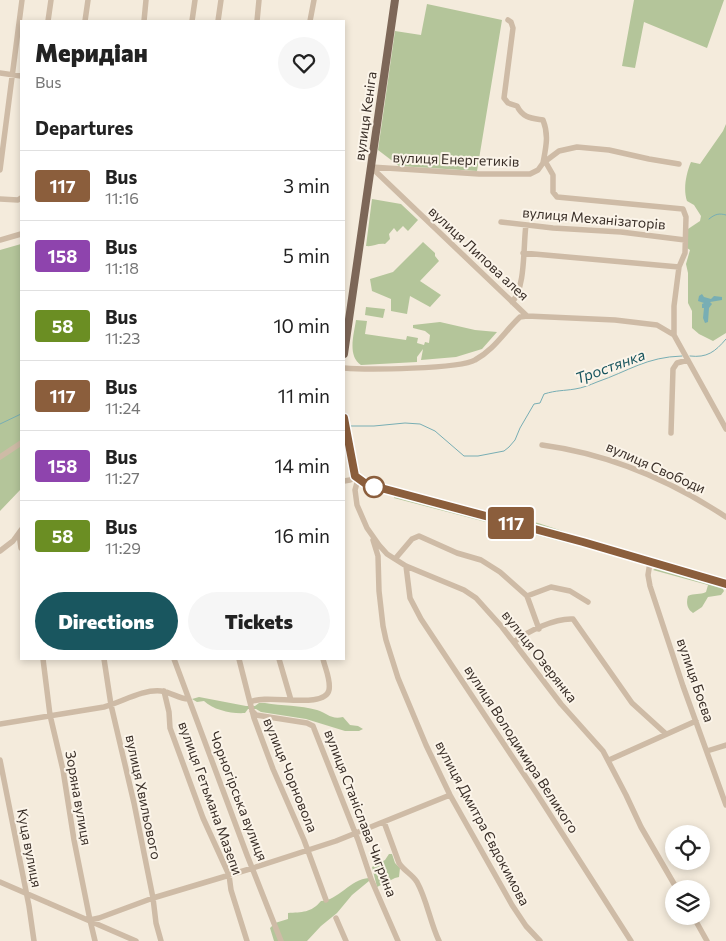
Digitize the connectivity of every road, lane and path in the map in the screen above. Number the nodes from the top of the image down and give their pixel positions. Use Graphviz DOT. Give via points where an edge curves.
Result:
graph roads {
  1 [pos="22,0"];
  2 [pos="51,0"];
  3 [pos="88,0"];
  4 [pos="146,0"];
  5 [pos="195,0"];
  6 [pos="221,0"];
  7 [pos="259,0"];
  8 [pos="314,0"];
  9 [pos="395,0"];
  10 [pos="48,20"];
  11 [pos="85,20"];
  12 [pos="144,20"];
  13 [pos="192,20"];
  14 [pos="218,20"];
  15 [pos="257,20"];
  16 [pos="310,20"];
  17 [pos="508,20"];
  18 [pos="0,73"];
  19 [pos="12,74"];
  20 [pos="20,76"];
  21 [pos="544,162"];
  22 [pos="679,164"];
  23 [pos="370,167"];
  24 [pos="0,170"];
  25 [pos="0,199"];
  26 [pos="20,199"];
  27 [pos="501,222"];
  28 [pos="526,225"];
  29 [pos="20,234"];
  30 [pos="0,240"];
  31 [pos="686,240"];
  32 [pos="523,253"];
  33 [pos="679,266"];
  34 [pos="512,302"];
  35 [pos="527,316"];
  36 [pos="346,324"];
  37 [pos="674,335"];
  38 [pos="345,339"];
  39 [pos="688,360"];
  40 [pos="345,368"];
  41 [pos="345,428"];
  42 [pos="726,429"];
  43 [pos="671,433"];
  44 [pos="20,443"];
  45 [pos="542,445"];
  46 [pos="0,457"];
  47 [pos="350,480"];
  48 [pos="726,517"];
  49 [pos="20,532"];
  50 [pos="372,538"];
  51 [pos="0,551"];
  52 [pos="395,559"];
  53 [pos="650,562"];
  54 [pos="406,566"];
  55 [pos="726,584"];
  56 [pos="527,596"];
  57 [pos="588,602"];
  58 [pos="539,629"];
  59 [pos="514,642"];
  60 [pos="43,660"];
  61 [pos="104,660"];
  62 [pos="174,660"];
  63 [pos="239,660"];
  64 [pos="279,660"];
  65 [pos="323,660"];
  66 [pos="164,691"];
  67 [pos="188,699"];
  68 [pos="291,700"];
  69 [pos="111,705"];
  70 [pos="251,707"];
  71 [pos="50,715"];
  72 [pos="696,721"];
  73 [pos="0,724"];
  74 [pos="666,733"];
  75 [pos="726,745"];
  76 [pos="707,751"];
  77 [pos="0,760"];
  78 [pos="609,760"];
  79 [pos="450,795"];
  80 [pos="726,805"];
  81 [pos="384,822"];
  82 [pos="355,833"];
  83 [pos="307,850"];
  84 [pos="252,868"];
  85 [pos="229,875"];
  86 [pos="672,880"];
  87 [pos="0,882"];
  88 [pos="26,893"];
  89 [pos="153,898"];
  90 [pos="326,900"];
  91 [pos="336,918"];
  92 [pos="90,920"];
  93 [pos="697,925"];
  94 [pos="34,941"];
  95 [pos="95,941"];
  96 [pos="136,941"];
  97 [pos="160,941"];
  98 [pos="247,941"];
  99 [pos="281,941"];
  100 [pos="346,941"];
  101 [pos="398,941"];
  102 [pos="439,941"];
  103 [pos="540,941"];
  104 [pos="631,941"];
  105 [pos="707,941"];
  1 -- 19 [label="street"];
  2 -- 10 [label="street"];
  3 -- 11 [label="street"];
  4 -- 12 [label="street"];
  5 -- 13 [label="street"];
  6 -- 14 [label="street"];
  7 -- 15 [label="street"];
  8 -- 16 [label="street"];
  9 -- 23 [label="main road, вулиця Кеніга"];
  17 -- 21 [label="street" via="513,28 504,98 518,106 528,118 543,120 547,134"];
  18 -- 19 [label="street"];
  19 -- 20 [label="street"];
  19 -- 24 [label="street"];
  21 -- 22 [label="street, вулиця Енергетиків" via="563,150 581,146"];
  21 -- 23 [label="street, вулиця Енергетиків" via="530,174"];
  21 -- 31 [label="street" via="552,173 552,192 557,197 683,209"];
  23 -- 34 [label="street, вулиця Липова алея"];
  23 -- 36 [label="main road, вулиця Кеніга"];
  25 -- 26 [label="street"];
  27 -- 28 [label="street, вулиця Механізаторів"];
  28 -- 31 [label="street, вулиця Механізаторів"];
  28 -- 32 [label="street"];
  29 -- 30 [label="street"];
  31 -- 33 [label="street"];
  32 -- 33 [label="street"];
  32 -- 34 [label="street" via="518,293"];
  33 -- 37 [label="street"];
  34 -- 35 [label="street, вулиця Липова алея"];
  35 -- 37 [label="street, вулиця Липова алея" via="651,324"];
  35 -- 40 [label="street" via="520,317 482,356 466,364"];
  36 -- 38 [label="main road, вулиця Кеніга"];
  37 -- 39 [label="street"];
  39 -- 42 [label="street"];
  39 -- 43 [label="street" via="677,364 674,369"];
  41 -- 47 [label="main road"];
  44 -- 46 [label="street"];
  45 -- 48 [label="street, вулиця Свободи" via="610,459 686,492"];
  47 -- 50 [label="street, вулиця Озерянка"];
  47 -- 53 [label="main road"];
  49 -- 51 [label="street"];
  50 -- 52 [label="street, вулиця Озерянка"];
  50 -- 79 [label="street, вулиця Дмитра Євдокимова" via="378,556 382,617 390,652 426,745"];
  52 -- 54 [label="street, вулиця Озерянка"];
  52 -- 56 [label="street" via="412,539 422,537 489,564"];
  53 -- 55 [label="main road"];
  53 -- 72 [label="street, вулиця Боєва" via="650,586"];
  54 -- 59 [label="street, вулиця Озерянка" via="476,598"];
  54 -- 104 [label="street, вулиця Володимира Великого" via="410,598 421,619"];
  56 -- 57 [label="street" via="551,587 570,591"];
  56 -- 58 [label="street"];
  58 -- 59 [label="street"];
  58 -- 74 [label="street" via="563,619 573,619 632,703"];
  59 -- 78 [label="street, вулиця Озерянка"];
  60 -- 71 [label="street, Зоряна вулиця"];
  61 -- 69 [label="street, вулиця Хвильового"];
  62 -- 67 [label="street, Чорногірська вулиця"];
  63 -- 70 [label="street, вулиця Чорновола"];
  64 -- 68 [label="street"];
  65 -- 68 [label="street" via="329,681 328,693 320,698"];
  66 -- 67 [label="street, вулиця Гетьмана Мазепи"];
  66 -- 69 [label="street, вулиця Гетьмана Мазепи" via="146,692"];
  66 -- 85 [label="street, вулиця Гетьмана Мазепи" via="170,728 203,818"];
  67 -- 84 [label="street, Чорногірська вулиця"];
  68 -- 70 [label="street" via="260,698"];
  69 -- 71 [label="street, вулиця Гетьмана Мазепи"];
  69 -- 89 [label="street, вулиця Хвильового"];
  70 -- 82 [label="street, вулиця Станіслава Чигрина" via="256,715 313,726"];
  70 -- 83 [label="street, вулиця Чорновола" via="272,769"];
  71 -- 73 [label="street, вулиця Гетьмана Мазепи"];
  71 -- 92 [label="street, Зоряна вулиця"];
  72 -- 74 [label="street"];
  72 -- 76 [label="street, вулиця Боєва"];
  74 -- 78 [label="street"];
  75 -- 76 [label="street"];
  76 -- 80 [label="street, вулиця Боєва"];
  77 -- 88 [label="street, Куца вулиця"];
  78 -- 86 [label="street, вулиця Озерянка" via="641,828"];
  79 -- 81 [label="street"];
  79 -- 103 [label="street, вулиця Дмитра Євдокимова" via="512,905"];
  81 -- 82 [label="street"];
  81 -- 102 [label="street" via="402,868 418,884"];
  82 -- 83 [label="street"];
  82 -- 101 [label="street, вулиця Станіслава Чигрина"];
  83 -- 84 [label="street"];
  83 -- 90 [label="street, вулиця Чорновола"];
  84 -- 85 [label="street"];
  84 -- 99 [label="street, Чорногірська вулиця"];
  85 -- 89 [label="street"];
  85 -- 98 [label="street, вулиця Гетьмана Мазепи"];
  87 -- 88 [label="street"];
  88 -- 92 [label="street"];
  88 -- 94 [label="street, Куца вулиця"];
  89 -- 92 [label="street"];
  89 -- 97 [label="street, вулиця Хвильового"];
  91 -- 100 [label="street"];
  92 -- 95 [label="street, Зоряна вулиця"];
  92 -- 96 [label="street"];
  93 -- 105 [label="street"];
}
